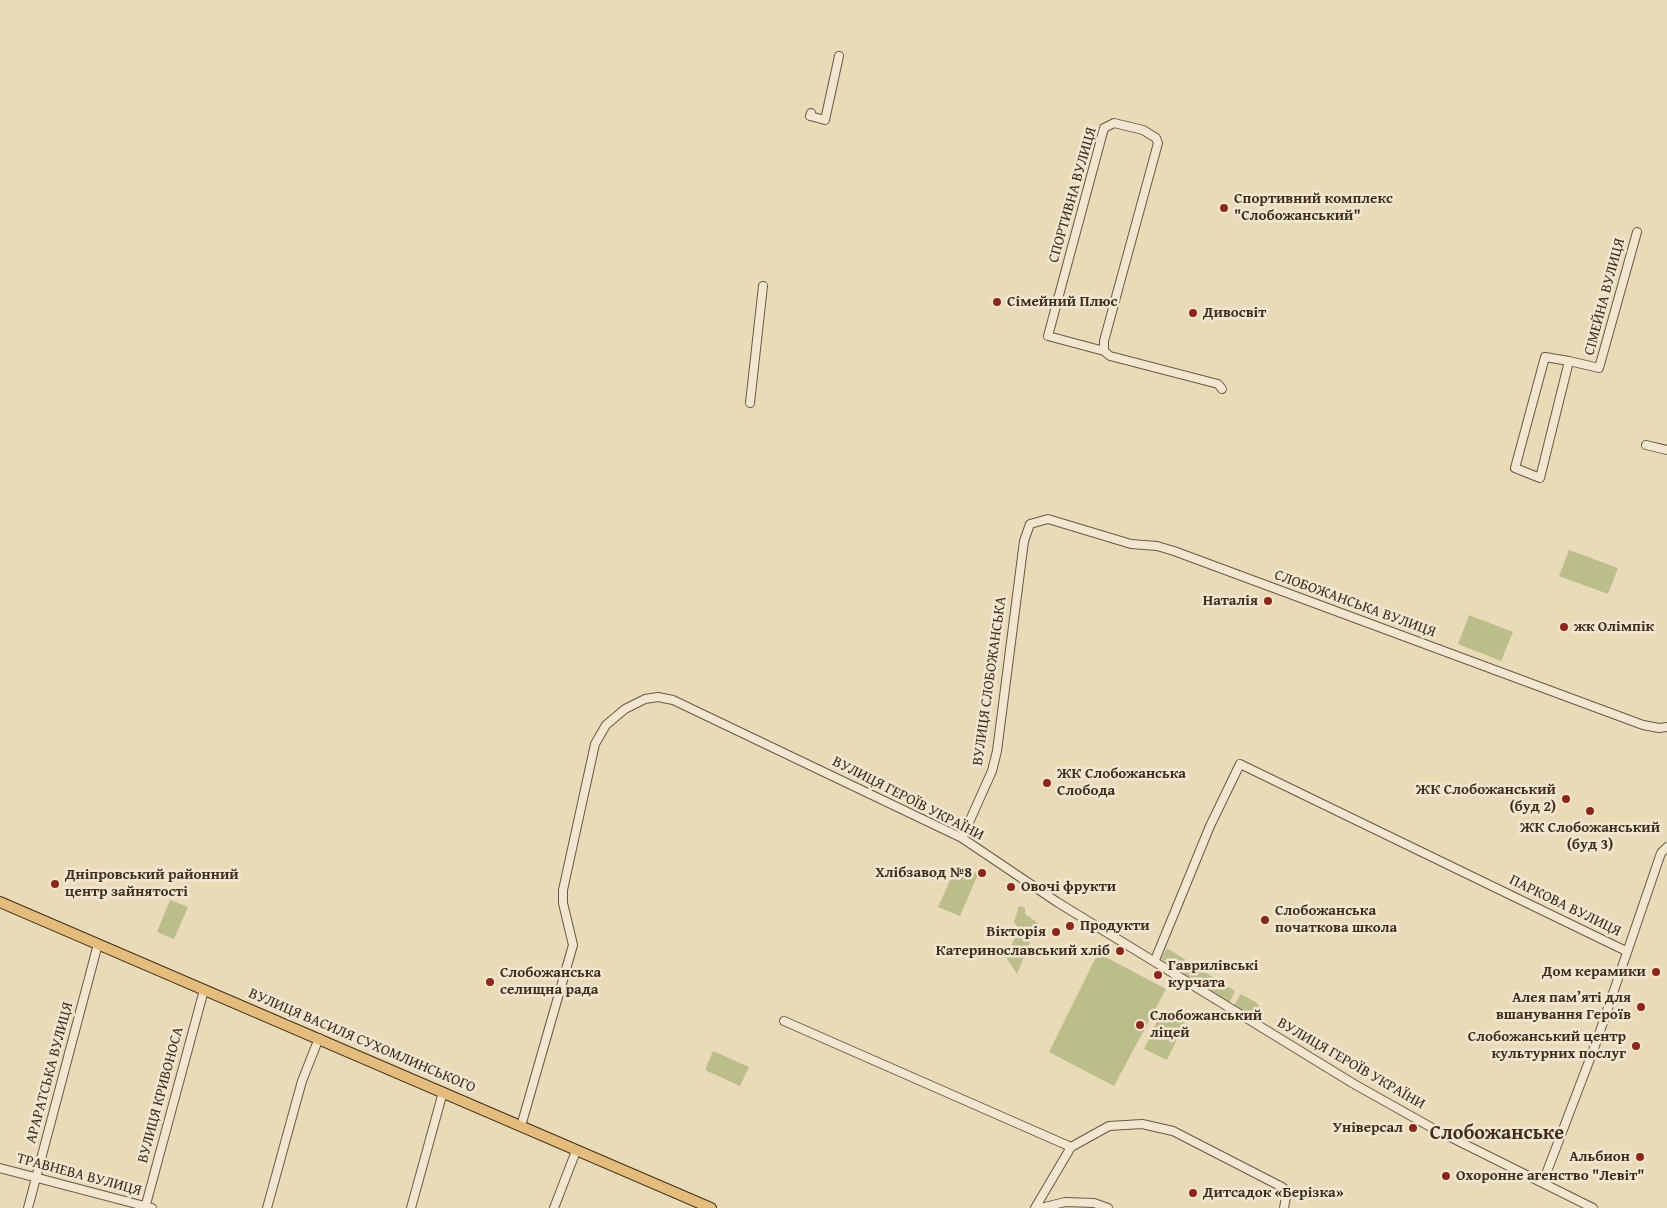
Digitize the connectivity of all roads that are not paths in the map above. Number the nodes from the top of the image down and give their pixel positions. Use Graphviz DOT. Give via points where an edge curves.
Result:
graph roads {
  1 [pos="839,56"];
  2 [pos="811,113"];
  3 [pos="1637,232"];
  4 [pos="762,286"];
  5 [pos="1104,351"];
  6 [pos="1569,361"];
  7 [pos="1222,389"];
  8 [pos="750,403"];
  9 [pos="1646,445"];
  10 [pos="1667,450"];
  11 [pos="1030,524"];
  12 [pos="1667,727"];
  13 [pos="962,838"];
  14 [pos="1667,847"];
  15 [pos="0,902"];
  16 [pos="98,944"];
  17 [pos="1626,951"];
  18 [pos="1155,960"];
  19 [pos="204,990"];
  20 [pos="784,1021"];
  21 [pos="319,1038"];
  22 [pos="443,1092"];
  23 [pos="521,1126"];
  24 [pos="1071,1147"];
  25 [pos="576,1150"];
  26 [pos="0,1168"];
  27 [pos="37,1177"];
  28 [pos="1543,1182"];
  29 [pos="1044,1192"];
  30 [pos="1053,1205"];
  31 [pos="147,1207"];
  32 [pos="28,1208"];
  33 [pos="267,1208"];
  34 [pos="411,1208"];
  35 [pos="554,1208"];
  36 [pos="711,1208"];
  37 [pos="1035,1208"];
  38 [pos="1041,1208"];
  39 [pos="1108,1208"];
  40 [pos="1284,1208"];
  41 [pos="1593,1208"];
  1 -- 2 [label="street" via="825,120 810,116"];
  3 -- 6 [label="street, СІМЕЙНА ВУЛИЦЯ" via="1599,368"];
  4 -- 8 [label="street"];
  5 -- 5 [label="street, СПОРТИВНА ВУЛИЦЯ" via="1104,341 1158,143 1150,134 1122,124 1108,124 1104,128 1048,336"];
  5 -- 7 [label="street, СПОРТИВНА ВУЛИЦЯ" via="1110,356 1218,384"];
  6 -- 6 [label="street, СІМЕЙНА ВУЛИЦЯ" via="1566,370 1540,478 1515,468 1545,357"];
  9 -- 10 [label="street"];
  11 -- 12 [label="street, СЛОБОЖАНСЬКА ВУЛИЦЯ" via="1048,519 1131,544 1174,551 1643,724"];
  11 -- 13 [label="street, ВУЛИЦЯ СЛОБОЖАНСЬКА" via="1024,541 997,751 992,771"];
  13 -- 18 [label="street, ВУЛИЦЯ ГЕРОЇВ УКРАЇНИ" via="1057,902"];
  13 -- 23 [label="street, ВУЛИЦЯ ГЕРОЇВ УКРАЇНИ" via="673,700 658,697 634,703 606,724 595,744 562,890 573,945"];
  14 -- 17 [label="street" via="1661,853"];
  15 -- 16 [label="main road, ВУЛИЦЯ ВАСИЛЯ СУХОМЛИНСЬКОГО"];
  16 -- 19 [label="main road, ВУЛИЦЯ ВАСИЛЯ СУХОМЛИНСЬКОГО"];
  16 -- 27 [label="street, АРАРАТСЬКА ВУЛИЦЯ"];
  17 -- 18 [label="street, ПАРКОВА ВУЛИЦЯ" via="1240,764 1210,826"];
  17 -- 28 [label="street" via="1596,1043"];
  18 -- 28 [label="street, ВУЛИЦЯ ГЕРОЇВ УКРАЇНИ" via="1354,1084 1436,1130"];
  19 -- 21 [label="main road, ВУЛИЦЯ ВАСИЛЯ СУХОМЛИНСЬКОГО"];
  19 -- 31 [label="street, ВУЛИЦЯ КРИВОНОСА"];
  20 -- 24 [label="street"];
  21 -- 22 [label="main road, ВУЛИЦЯ ВАСИЛЯ СУХОМЛИНСЬКОГО"];
  21 -- 33 [label="street" via="302,1080"];
  22 -- 23 [label="main road, ВУЛИЦЯ ВАСИЛЯ СУХОМЛИНСЬКОГО"];
  22 -- 34 [label="street"];
  23 -- 25 [label="main road, ВУЛИЦЯ ВАСИЛЯ СУХОМЛИНСЬКОГО"];
  24 -- 29 [label="street"];
  24 -- 40 [label="street" via="1109,1126 1142,1124 1173,1131 1282,1187 1287,1191"];
  25 -- 35 [label="street"];
  25 -- 36 [label="main road, ВУЛИЦЯ ВАСИЛЯ СУХОМЛИНСЬКОГО"];
  26 -- 27 [label="street, ТРАВНЕВА ВУЛИЦЯ"];
  27 -- 31 [label="street, ТРАВНЕВА ВУЛИЦЯ"];
  27 -- 32 [label="street, АРАРАТСЬКА ВУЛИЦЯ"];
  28 -- 41 [label="street, ВУЛИЦЯ ГЕРОЇВ УКРАЇНИ"];
  29 -- 30 [label="street"];
  29 -- 37 [label="street"];
  30 -- 38 [label="street"];
  30 -- 39 [label="street" via="1094,1203"];
}
